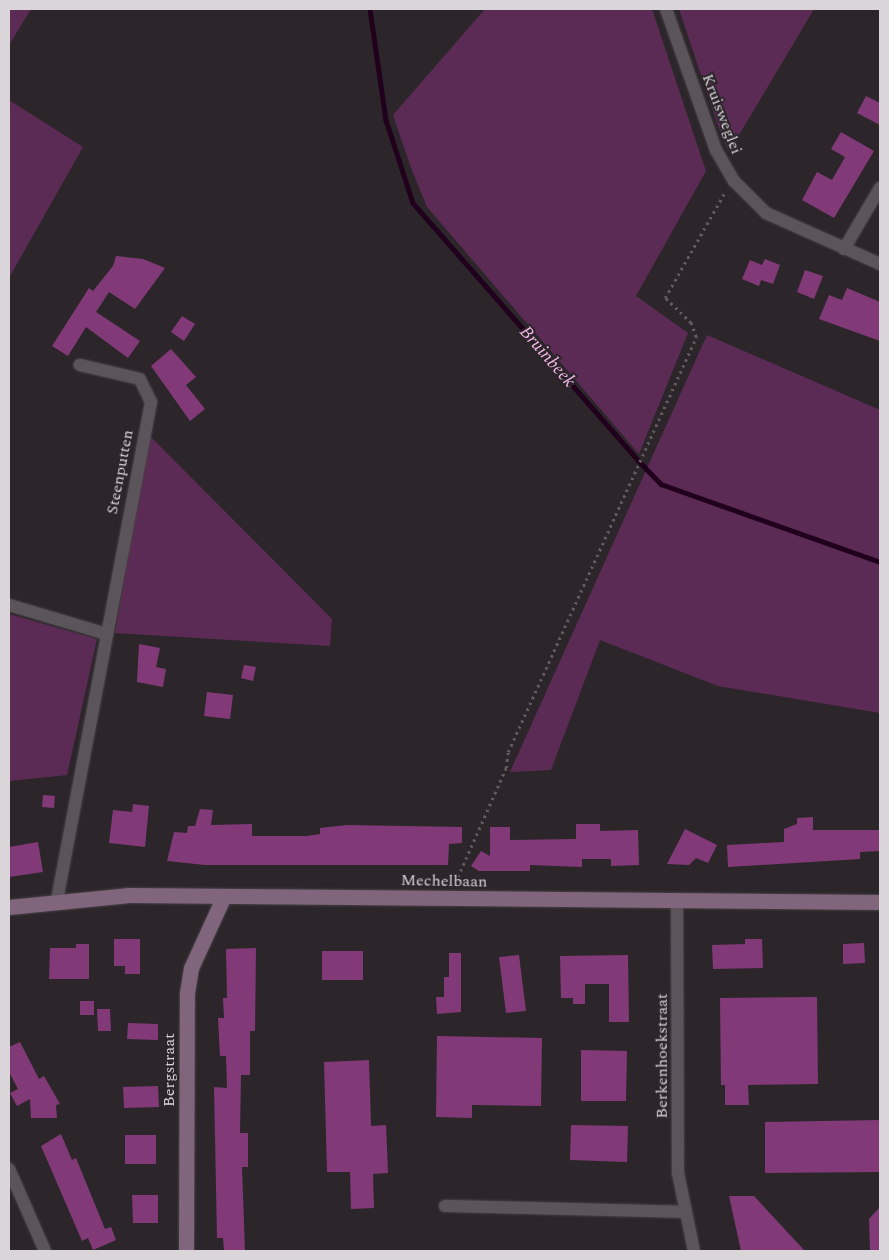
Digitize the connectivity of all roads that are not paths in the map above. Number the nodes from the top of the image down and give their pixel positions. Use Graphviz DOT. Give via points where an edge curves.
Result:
graph roads {
  1 [pos="666,9"];
  2 [pos="880,188"];
  3 [pos="844,249"];
  4 [pos="880,264"];
  5 [pos="80,365"];
  6 [pos="9,605"];
  7 [pos="107,634"];
  8 [pos="224,896"];
  9 [pos="57,900"];
  10 [pos="677,900"];
  11 [pos="880,902"];
  12 [pos="9,907"];
  13 [pos="9,1169"];
  14 [pos="445,1206"];
  15 [pos="685,1212"];
  16 [pos="45,1251"];
  17 [pos="186,1251"];
  18 [pos="694,1251"];
  1 -- 3 [label="street, Kruisweglei" via="716,150 734,181 766,213"];
  2 -- 3 [label="street"];
  3 -- 4 [label="street, Kruisweglei"];
  5 -- 7 [label="street, Steenputten" via="140,379 151,402"];
  6 -- 7 [label="street"];
  7 -- 9 [label="street, Steenputten"];
  8 -- 9 [label="street, Mechelbaan" via="128,895"];
  8 -- 10 [label="street, Mechelbaan"];
  8 -- 17 [label="street, Bergstraat" via="194,961 187,993"];
  9 -- 12 [label="street, Mechelbaan"];
  10 -- 11 [label="street, Mechelbaan"];
  10 -- 15 [label="street, Berkenhoekstraat" via="678,1173"];
  13 -- 16 [label="street"];
  14 -- 15 [label="street"];
  15 -- 18 [label="street, Berkenhoekstraat"];
}
